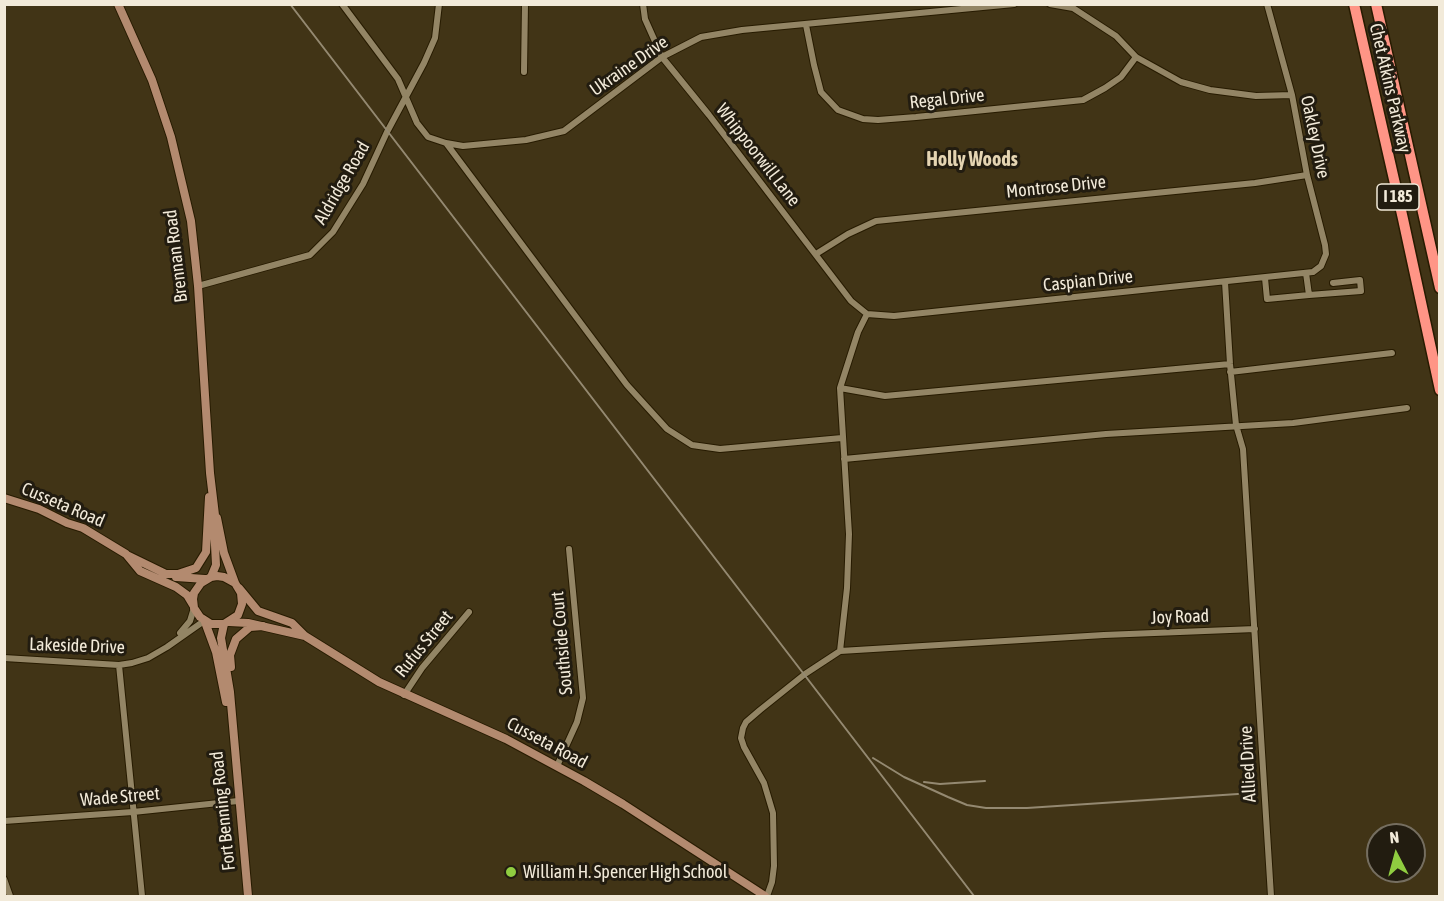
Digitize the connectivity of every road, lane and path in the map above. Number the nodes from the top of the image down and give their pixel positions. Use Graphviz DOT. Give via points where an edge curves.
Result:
graph roads {
  1 [pos="118,4"];
  2 [pos="342,4"];
  3 [pos="439,4"];
  4 [pos="525,4"];
  5 [pos="643,4"];
  6 [pos="1014,4"];
  7 [pos="1050,4"];
  8 [pos="1267,4"];
  9 [pos="1353,4"];
  10 [pos="1376,4"];
  11 [pos="806,25"];
  12 [pos="662,57"];
  13 [pos="1136,57"];
  14 [pos="524,72"];
  15 [pos="1292,95"];
  16 [pos="405,97"];
  17 [pos="446,143"];
  18 [pos="1307,174"];
  19 [pos="816,254"];
  20 [pos="1310,272"];
  21 [pos="1264,278"];
  22 [pos="1225,282"];
  23 [pos="1333,283"];
  24 [pos="198,286"];
  25 [pos="1440,288"];
  26 [pos="1309,295"];
  27 [pos="867,314"];
  28 [pos="1392,353"];
  29 [pos="1230,368"];
  30 [pos="840,388"];
  31 [pos="1440,390"];
  32 [pos="1407,408"];
  33 [pos="1236,425"];
  34 [pos="842,438"];
  35 [pos="844,459"];
  36 [pos="210,473"];
  37 [pos="4,498"];
  38 [pos="215,515"];
  39 [pos="569,549"];
  40 [pos="126,554"];
  41 [pos="166,574"];
  42 [pos="208,578"];
  43 [pos="237,585"];
  44 [pos="194,607"];
  45 [pos="468,612"];
  46 [pos="205,621"];
  47 [pos="227,623"];
  48 [pos="263,626"];
  49 [pos="1255,630"];
  50 [pos="305,636"];
  51 [pos="177,638"];
  52 [pos="840,651"];
  53 [pos="4,658"];
  54 [pos="119,665"];
  55 [pos="230,692"];
  56 [pos="404,695"];
  57 [pos="231,723"];
  58 [pos="556,766"];
  59 [pos="238,801"];
  60 [pos="133,812"];
  61 [pos="4,821"];
  62 [pos="4,879"];
  63 [pos="10,897"];
  64 [pos="142,897"];
  65 [pos="248,897"];
  66 [pos="766,897"];
  67 [pos="1271,897"];
  1 -- 24 [label="street, Brennan Road" via="152,80 171,137 191,221"];
  2 -- 16 [label="street" via="398,79"];
  3 -- 16 [label="street, Aldridge Road" via="435,38"];
  4 -- 14 [label="street"];
  5 -- 12 [label="street, Whippoorwill Lane" via="645,19"];
  6 -- 11 [label="street, Ukraine Drive"];
  7 -- 13 [label="street" via="1073,8 1116,36"];
  8 -- 15 [label="street, Oakley Drive"];
  9 -- 31 [label="highway, Chet Atkins Parkway / I 185"];
  10 -- 25 [label="highway, Chet Atkins Parkway / I 185"];
  11 -- 12 [label="street, Ukraine Drive" via="701,37"];
  11 -- 13 [label="street, Regal Drive" via="821,92 838,110 863,119 1083,100 1121,77"];
  12 -- 17 [label="street, Ukraine Drive" via="564,131 509,142 464,146"];
  12 -- 19 [label="street, Whippoorwill Lane"];
  13 -- 15 [label="street" via="1182,82 1210,90 1256,96"];
  15 -- 18 [label="street, Oakley Drive"];
  16 -- 17 [label="street" via="428,137"];
  16 -- 24 [label="street, Aldridge Road" via="343,218 310,255"];
  17 -- 34 [label="street" via="627,385 667,429 692,445 720,449"];
  18 -- 19 [label="street, Montrose Drive" via="1255,183 876,221"];
  18 -- 20 [label="street, Oakley Drive" via="1326,254 1321,266"];
  19 -- 27 [label="street, Whippoorwill Lane" via="851,301"];
  20 -- 21 [label="street, Caspian Drive"];
  20 -- 26 [label="street"];
  21 -- 22 [label="street, Caspian Drive"];
  21 -- 26 [label="street" via="1267,299"];
  22 -- 27 [label="street, Caspian Drive" via="894,316"];
  22 -- 29 [label="street"];
  23 -- 26 [label="street" via="1360,280 1361,291"];
  24 -- 36 [label="street, Brennan Road"];
  27 -- 30 [label="street"];
  28 -- 29 [label="street"];
  29 -- 30 [label="street" via="885,396"];
  29 -- 33 [label="street"];
  30 -- 34 [label="street"];
  32 -- 33 [label="street" via="1293,423"];
  33 -- 35 [label="street"];
  33 -- 49 [label="street" via="1243,449"];
  34 -- 35 [label="street"];
  35 -- 52 [label="street" via="849,534"];
  36 -- 38 [label="street, Brennan Road"];
  36 -- 41 [label="street" via="204,558 192,571"];
  37 -- 40 [label="street, Cusseta Road" via="83,528"];
  38 -- 42 [label="street, Brennan Road" via="216,565"];
  38 -- 43 [label="street, Brennan Road"];
  39 -- 58 [label="street, Southside Court" via="583,698"];
  40 -- 41 [label="street"];
  40 -- 44 [label="street, Cusseta Road" via="140,571 187,595"];
  41 -- 42 [label="street" via="183,579"];
  42 -- 43 [label="street" via="224,577"];
  42 -- 44 [label="street" via="194,593"];
  43 -- 47 [label="street" via="242,604 238,615"];
  43 -- 50 [label="street, Cusseta Road" via="258,611 292,623"];
  44 -- 46 [label="street"];
  44 -- 51 [label="street, Lakeside Drive" via="190,621"];
  45 -- 56 [label="street, Rufus Street"];
  46 -- 47 [label="street"];
  46 -- 51 [label="street, Lakeside Drive"];
  46 -- 57 [label="street, Fort Benning Road" via="216,652"];
  47 -- 48 [label="street, Cusseta Road"];
  47 -- 55 [label="street, Fort Benning Road" via="221,638"];
  48 -- 50 [label="street, Cusseta Road"];
  48 -- 55 [label="street" via="250,627 236,639 230,655"];
  49 -- 52 [label="street, Joy Road" via="1104,634"];
  49 -- 67 [label="street, Allied Drive"];
  50 -- 56 [label="street, Cusseta Road"];
  51 -- 54 [label="street, Lakeside Drive" via="148,658"];
  52 -- 66 [label="street" via="760,710 742,728 744,747 764,783 773,813 774,866"];
  53 -- 54 [label="street, Lakeside Drive"];
  54 -- 60 [label="street"];
  55 -- 57 [label="street, Fort Benning Road"];
  56 -- 58 [label="street, Cusseta Road" via="506,739"];
  57 -- 59 [label="street, Fort Benning Road"];
  58 -- 66 [label="street, Cusseta Road" via="623,804"];
  59 -- 60 [label="street, Wade Street"];
  59 -- 65 [label="street, Fort Benning Road"];
  60 -- 61 [label="street, Wade Street"];
  60 -- 64 [label="street"];
  62 -- 63 [label="street"];
}
